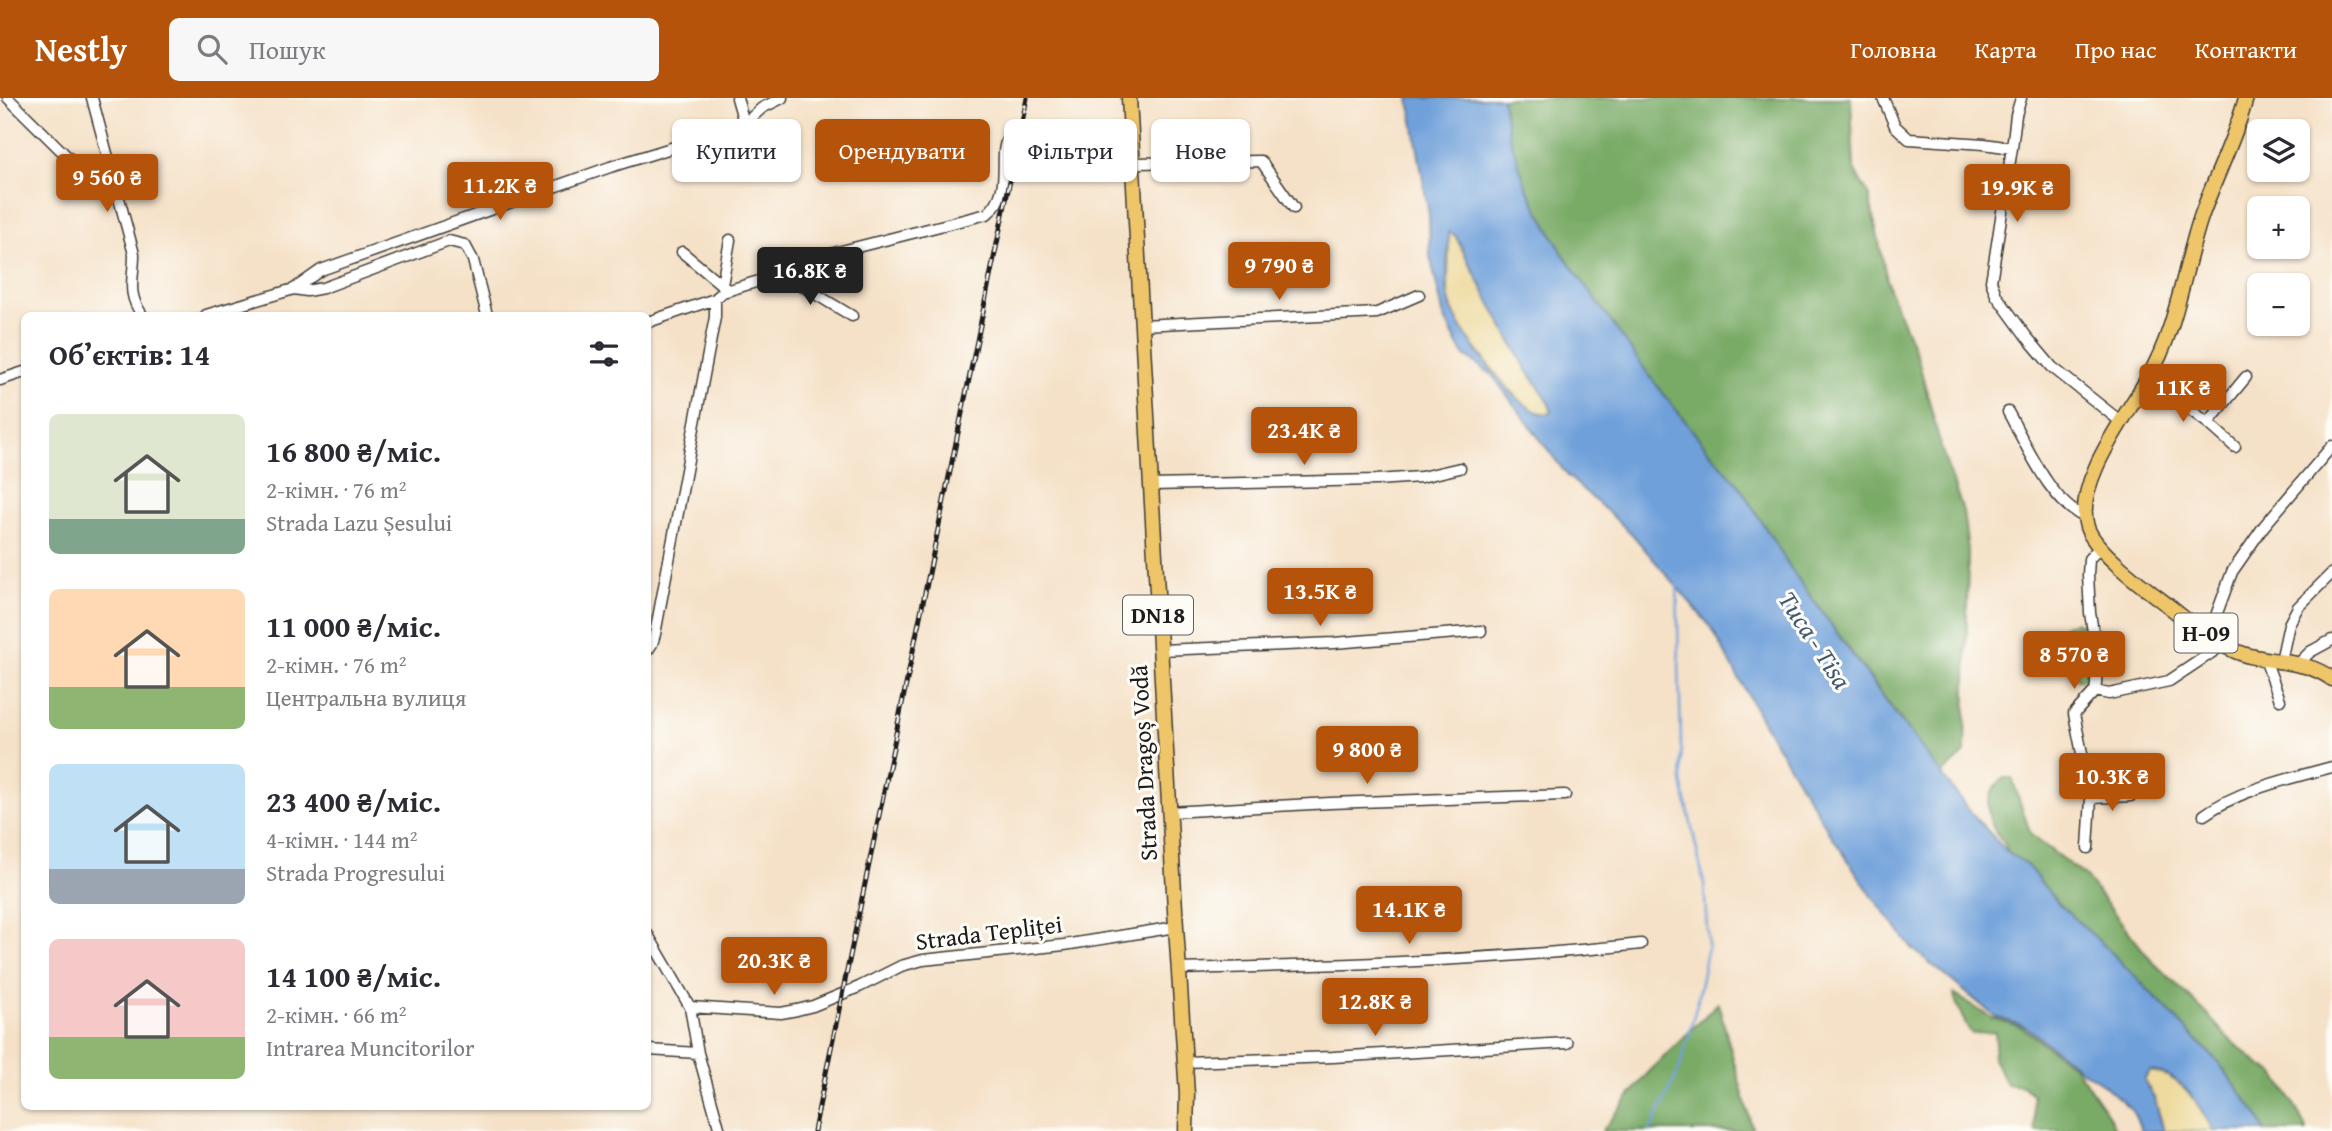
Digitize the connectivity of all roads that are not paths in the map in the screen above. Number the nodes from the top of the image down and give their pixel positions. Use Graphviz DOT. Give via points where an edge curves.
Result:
graph roads {
  1 [pos="8,98"];
  2 [pos="92,98"];
  3 [pos="737,98"];
  4 [pos="782,98"];
  5 [pos="1129,98"];
  6 [pos="1883,98"];
  7 [pos="2021,98"];
  8 [pos="2246,98"];
  9 [pos="743,119"];
  10 [pos="750,119"];
  11 [pos="1130,119"];
  12 [pos="672,148"];
  13 [pos="2012,148"];
  14 [pos="1137,163"];
  15 [pos="1004,181"];
  16 [pos="114,182"];
  17 [pos="1134,182"];
  18 [pos="1294,208"];
  19 [pos="730,240"];
  20 [pos="682,252"];
  21 [pos="782,274"];
  22 [pos="725,288"];
  23 [pos="295,289"];
  24 [pos="1419,295"];
  25 [pos="715,299"];
  26 [pos="140,312"];
  27 [pos="216,312"];
  28 [pos="486,312"];
  29 [pos="852,316"];
  30 [pos="651,321"];
  31 [pos="1142,325"];
  32 [pos="21,373"];
  33 [pos="2246,377"];
  34 [pos="2148,379"];
  35 [pos="0,380"];
  36 [pos="2008,412"];
  37 [pos="2120,422"];
  38 [pos="2208,423"];
  39 [pos="2332,446"];
  40 [pos="2235,447"];
  41 [pos="1460,468"];
  42 [pos="1151,485"];
  43 [pos="2085,517"];
  44 [pos="2100,547"];
  45 [pos="2332,573"];
  46 [pos="1481,631"];
  47 [pos="2209,635"];
  48 [pos="2332,640"];
  49 [pos="2223,645"];
  50 [pos="651,646"];
  51 [pos="1160,650"];
  52 [pos="2265,659"];
  53 [pos="2281,661"];
  54 [pos="2298,664"];
  55 [pos="2332,679"];
  56 [pos="2095,691"];
  57 [pos="2280,700"];
  58 [pos="2332,767"];
  59 [pos="1565,795"];
  60 [pos="2131,796"];
  61 [pos="2091,799"];
  62 [pos="1170,812"];
  63 [pos="2204,815"];
  64 [pos="2088,848"];
  65 [pos="1176,927"];
  66 [pos="651,940"];
  67 [pos="1641,944"];
  68 [pos="1179,969"];
  69 [pos="690,1007"];
  70 [pos="1567,1043"];
  71 [pos="651,1050"];
  72 [pos="698,1053"];
  73 [pos="1185,1062"];
  74 [pos="720,1131"];
  75 [pos="1186,1131"];
  1 -- 16 [label="street" via="93,182"];
  2 -- 16 [label="street"];
  3 -- 9 [label="street"];
  4 -- 10 [label="street"];
  5 -- 11 [label="main road, Strada Dragoș Vodă / DN18"];
  6 -- 13 [label="street" via="1895,127 1909,139"];
  7 -- 13 [label="street"];
  8 -- 34 [label="main road" via="2199,225 2166,342"];
  12 -- 23 [label="street" via="321,270"];
  13 -- 37 [label="street" via="1991,281 1996,295 2052,367"];
  14 -- 18 [label="street" via="1261,161"];
  15 -- 21 [label="street" via="1000,199 988,214 810,259"];
  16 -- 26 [label="street" via="134,254 131,293"];
  17 -- 31 [label="main road, Strada Dragoș Vodă / DN18"];
  19 -- 22 [label="street"];
  20 -- 22 [label="street"];
  21 -- 22 [label="street"];
  21 -- 29 [label="street"];
  22 -- 25 [label="street"];
  23 -- 27 [label="street"];
  23 -- 28 [label="street" via="323,288 457,242 465,245 473,260"];
  24 -- 31 [label="street" via="1377,313"];
  25 -- 30 [label="street"];
  25 -- 50 [label="street" via="689,460"];
  31 -- 42 [label="main road, Strada Dragoș Vodă / DN18"];
  32 -- 35 [label="street"];
  33 -- 38 [label="street"];
  34 -- 37 [label="main road"];
  34 -- 38 [label="street"];
  36 -- 43 [label="street" via="2055,494 2072,512"];
  37 -- 43 [label="main road" via="2088,490"];
  38 -- 40 [label="street"];
  39 -- 47 [label="street" via="2264,526 2232,572"];
  41 -- 42 [label="street" via="1376,480"];
  42 -- 51 [label="main road, Strada Dragoș Vodă / DN18"];
  43 -- 44 [label="main road, Н-09" via="2091,537"];
  44 -- 47 [label="main road, Н-09" via="2171,609"];
  44 -- 56 [label="street" via="2089,559 2088,575 2097,656"];
  45 -- 53 [label="street" via="2298,607"];
  46 -- 51 [label="street"];
  47 -- 49 [label="main road, Н-09"];
  48 -- 54 [label="street"];
  49 -- 52 [label="main road, Н-09"];
  49 -- 56 [label="street" via="2169,681 2109,694"];
  51 -- 62 [label="main road, Strada Dragoș Vodă / DN18"];
  52 -- 53 [label="main road, Н-09"];
  52 -- 57 [label="street"];
  53 -- 54 [label="main road, Н-09"];
  54 -- 55 [label="main road, Н-09"];
  56 -- 61 [label="street" via="2074,714"];
  58 -- 63 [label="street" via="2242,794"];
  59 -- 62 [label="street"];
  60 -- 61 [label="street"];
  61 -- 64 [label="street"];
  62 -- 65 [label="main road, Strada Dragoș Vodă / DN18"];
  65 -- 68 [label="main road, Strada Dragoș Vodă / DN18"];
  65 -- 69 [label="street, Strada Tepliței" via="923,960 789,1012"];
  66 -- 69 [label="street"];
  67 -- 68 [label="street" via="1461,960"];
  68 -- 73 [label="main road, Strada Dragoș Vodă / DN18"];
  69 -- 72 [label="street"];
  70 -- 73 [label="street"];
  71 -- 72 [label="street"];
  72 -- 74 [label="street"];
  73 -- 75 [label="main road, Strada Dragoș Vodă / DN18"];
}
